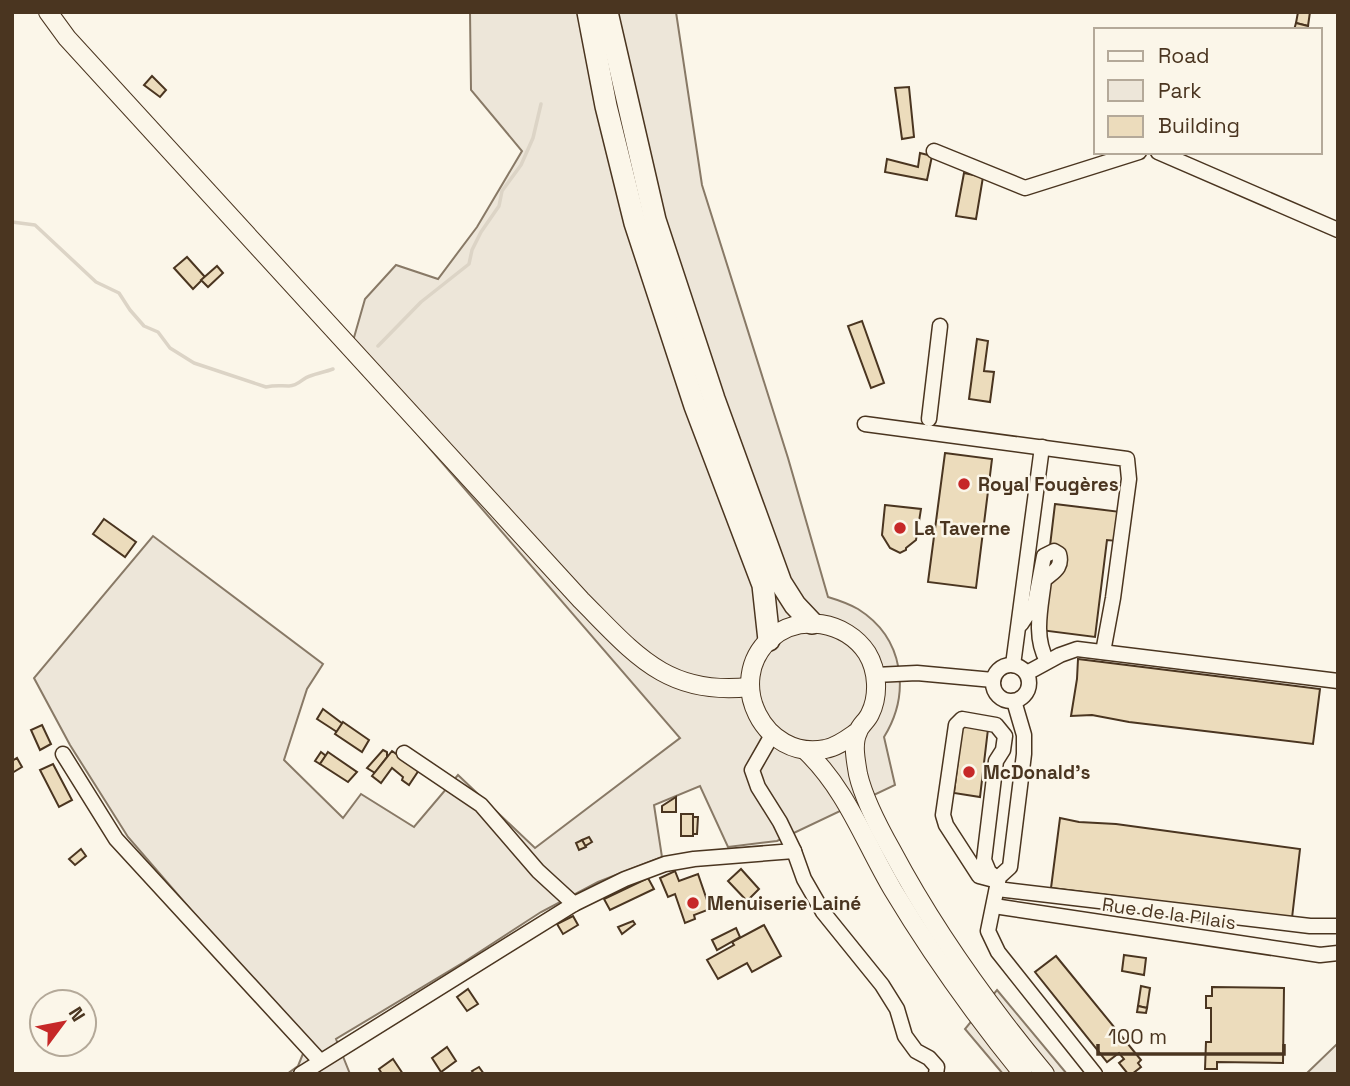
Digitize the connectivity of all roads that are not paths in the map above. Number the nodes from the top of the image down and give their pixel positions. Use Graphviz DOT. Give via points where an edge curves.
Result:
graph roads {
  1 [pos="48,12"];
  2 [pos="588,12"];
  3 [pos="607,12"];
  4 [pos="934,151"];
  5 [pos="1133,154"];
  6 [pos="1163,154"];
  7 [pos="1338,230"];
  8 [pos="940,326"];
  9 [pos="929,419"];
  10 [pos="865,425"];
  11 [pos="1042,447"];
  12 [pos="812,623"];
  13 [pos="1018,628"];
  14 [pos="769,640"];
  15 [pos="1103,652"];
  16 [pos="1047,661"];
  17 [pos="1013,665"];
  18 [pos="1027,673"];
  19 [pos="875,675"];
  20 [pos="993,680"];
  21 [pos="1338,681"];
  22 [pos="749,687"];
  23 [pos="1014,701"];
  24 [pos="857,732"];
  25 [pos="772,735"];
  26 [pos="805,750"];
  27 [pos="404,753"];
  28 [pos="63,754"];
  29 [pos="794,851"];
  30 [pos="998,883"];
  31 [pos="573,904"];
  32 [pos="994,906"];
  33 [pos="1338,926"];
  34 [pos="1338,954"];
  35 [pos="320,1061"];
  36 [pos="301,1074"];
  37 [pos="936,1074"];
  38 [pos="1023,1074"];
  39 [pos="1045,1074"];
  40 [pos="1095,1074"];
  1 -- 22 [label="main road" via="67,38 637,657 694,685 724,690"];
  2 -- 14 [label="highway" via="635,223 695,406 763,585"];
  3 -- 12 [label="highway" via="655,220 713,399 781,583"];
  4 -- 5 [label="street" via="1025,188"];
  6 -- 7 [label="street"];
  8 -- 9 [label="street"];
  10 -- 11 [label="street"];
  11 -- 13 [label="street"];
  11 -- 15 [label="street" via="1127,459 1129,479"];
  12 -- 14 [label="main road" via="796,625"];
  12 -- 19 [label="main road" via="834,626 853,637 867,654"];
  13 -- 16 [label="street" via="1035,603 1044,556 1054,551 1061,560 1044,580 1038,635"];
  13 -- 17 [label="street"];
  14 -- 22 [label="main road" via="755,662"];
  15 -- 16 [label="street" via="1077,649"];
  15 -- 21 [label="street"];
  16 -- 18 [label="street"];
  17 -- 18 [label="street"];
  17 -- 20 [label="street" via="1002,667"];
  18 -- 23 [label="street" via="1029,688"];
  19 -- 20 [label="street" via="917,673"];
  19 -- 24 [label="main road" via="876,696 870,715"];
  20 -- 23 [label="street" via="999,696"];
  22 -- 25 [label="main road" via="760,722"];
  23 -- 30 [label="street" via="1024,735 1024,754 1010,867"];
  24 -- 26 [label="main road" via="842,743"];
  24 -- 39 [label="main road" via="859,776 903,872 977,989"];
  25 -- 26 [label="main road"];
  25 -- 29 [label="street" via="752,770"];
  26 -- 38 [label="main road" via="843,795 888,881 965,1002"];
  27 -- 31 [label="street" via="481,805"];
  28 -- 35 [label="street" via="116,839"];
  29 -- 31 [label="street" via="664,864"];
  29 -- 37 [label="street" via="804,879 883,985 905,1036 937,1067"];
  30 -- 30 [label="street" via="984,860 996,761 1005,736 996,725 962,719 958,721 943,816 972,868"];
  30 -- 32 [label="street"];
  30 -- 33 [label="street" via="1310,926"];
  31 -- 35 [label="street"];
  32 -- 34 [label="street, Rue de la Pilais"];
  32 -- 40 [label="street" via="988,931 998,952"];
  35 -- 36 [label="street"];
}
